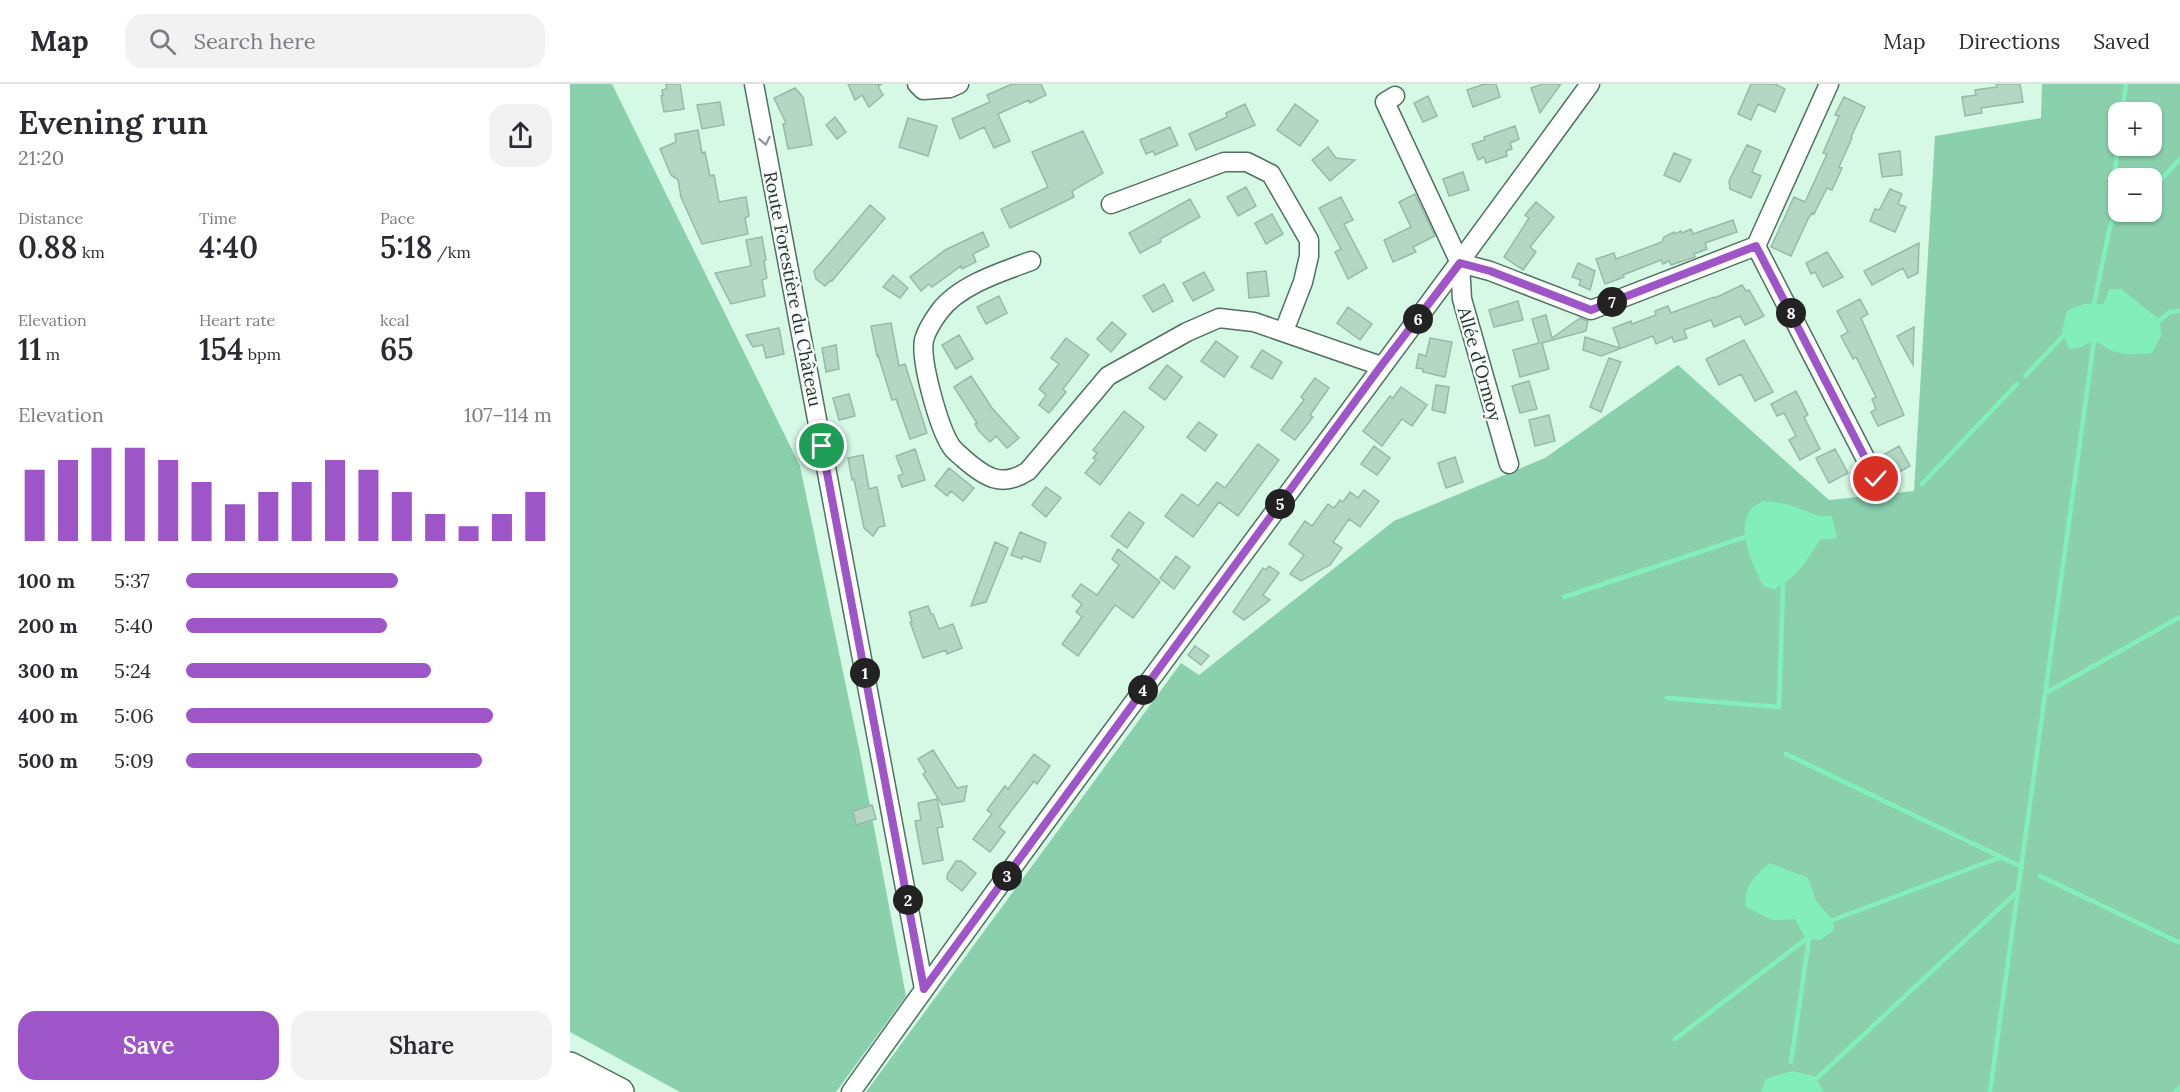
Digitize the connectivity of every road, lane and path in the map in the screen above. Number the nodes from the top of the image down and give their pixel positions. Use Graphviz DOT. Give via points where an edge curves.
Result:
graph roads {
  1 [pos="754,84"];
  2 [pos="917,84"];
  3 [pos="959,84"];
  4 [pos="1590,84"];
  5 [pos="1829,84"];
  6 [pos="1395,96"];
  7 [pos="1112,204"];
  8 [pos="1756,246"];
  9 [pos="1031,261"];
  10 [pos="1460,263"];
  11 [pos="1284,331"];
  12 [pos="1381,366"];
  13 [pos="1509,464"];
  14 [pos="1876,479"];
  15 [pos="924,989"];
  16 [pos="570,1066"];
  17 [pos="570,1087"];
  18 [pos="579,1092"];
  19 [pos="620,1092"];
  20 [pos="851,1092"];
  1 -- 15 [label="street, Route Forestière du Château, one-way"];
  2 -- 3 [label="street" via="923,90"];
  4 -- 10 [label="street"];
  5 -- 8 [label="street"];
  6 -- 10 [label="street" via="1384,102"];
  7 -- 11 [label="street" via="1224,162 1247,162 1271,174 1309,240 1302,282"];
  8 -- 10 [label="street" via="1591,310"];
  8 -- 14 [label="street"];
  9 -- 11 [label="street" via="980,281 956,297 940,311 924,340 925,369 951,447 974,468 996,480 1016,480 1028,471 1108,376 1187,332 1219,318"];
  10 -- 12 [label="street"];
  10 -- 13 [label="street, Allée d'Ormoy" via="1462,299"];
  11 -- 12 [label="street"];
  12 -- 15 [label="street"];
  15 -- 20 [label="street"];
  16 -- 19 [label="main road"];
  17 -- 18 [label="main road"];
}
